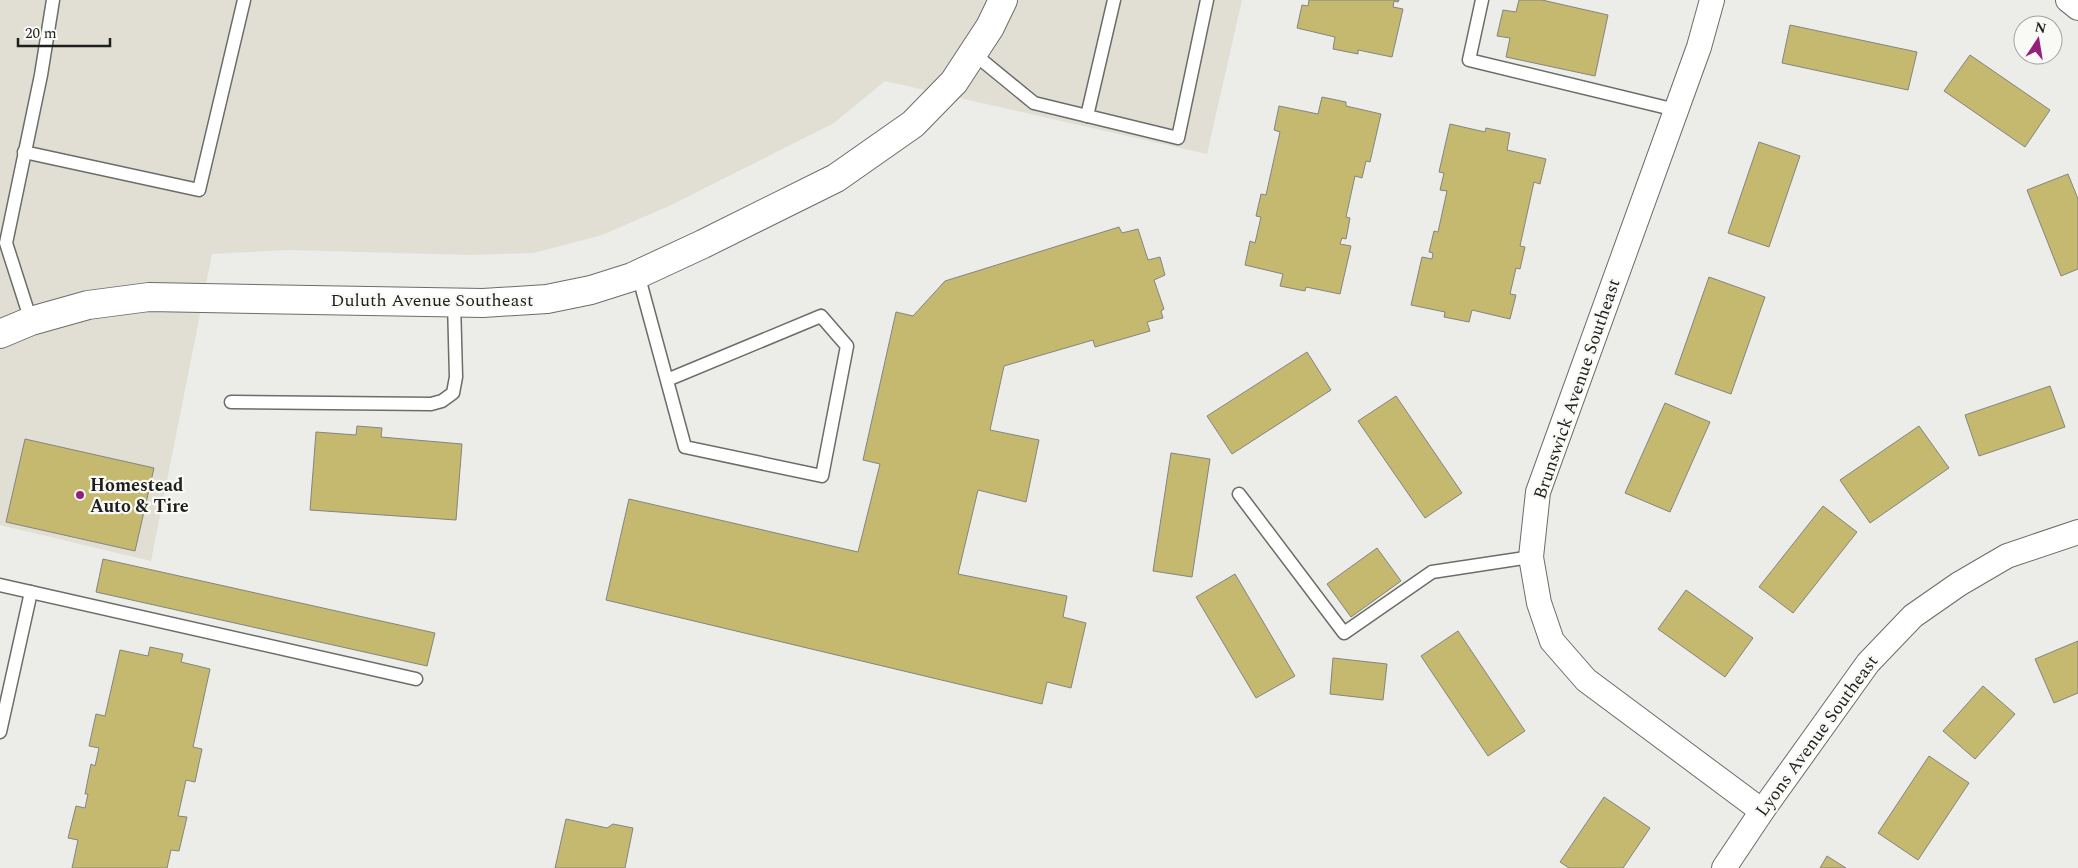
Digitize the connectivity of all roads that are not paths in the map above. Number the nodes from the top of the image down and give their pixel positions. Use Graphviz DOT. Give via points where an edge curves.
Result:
graph roads {
  1 [pos="54,0"];
  2 [pos="244,0"];
  3 [pos="1004,0"];
  4 [pos="1114,0"];
  5 [pos="1208,0"];
  6 [pos="1482,0"];
  7 [pos="1712,0"];
  8 [pos="2068,0"];
  9 [pos="2078,8"];
  10 [pos="973,53"];
  11 [pos="1676,110"];
  12 [pos="1087,116"];
  13 [pos="24,152"];
  14 [pos="3,244"];
  15 [pos="638,274"];
  16 [pos="454,302"];
  17 [pos="31,321"];
  18 [pos="0,334"];
  19 [pos="667,380"];
  20 [pos="231,402"];
  21 [pos="1239,494"];
  22 [pos="2078,532"];
  23 [pos="1531,557"];
  24 [pos="0,585"];
  25 [pos="31,592"];
  26 [pos="416,679"];
  27 [pos="0,732"];
  28 [pos="1762,811"];
  29 [pos="1724,868"];
  1 -- 13 [label="lane"];
  2 -- 13 [label="lane" via="199,190"];
  3 -- 10 [label="street, Duluth Avenue Southeast"];
  4 -- 12 [label="lane"];
  5 -- 12 [label="lane" via="1178,138"];
  6 -- 11 [label="lane" via="1469,60"];
  7 -- 11 [label="street, Brunswick Avenue Southeast"];
  8 -- 9 [label="street"];
  10 -- 12 [label="lane" via="1034,103"];
  10 -- 15 [label="street, Duluth Avenue Southeast" via="954,82 913,124 836,178"];
  11 -- 23 [label="street, Brunswick Avenue Southeast" via="1538,492"];
  13 -- 14 [label="lane"];
  14 -- 17 [label="lane"];
  15 -- 16 [label="street, Duluth Avenue Southeast" via="591,290 547,299"];
  15 -- 19 [label="lane"];
  16 -- 17 [label="street, Duluth Avenue Southeast" via="150,297 88,304"];
  16 -- 20 [label="lane" via="456,377 453,393 442,401 431,404"];
  17 -- 18 [label="street, Duluth Avenue Southeast"];
  19 -- 19 [label="lane" via="685,447 822,476 847,346 821,316"];
  21 -- 23 [label="lane" via="1344,633 1432,572"];
  22 -- 28 [label="street, Lyons Avenue Southeast" via="2007,556 1913,616 1868,662"];
  23 -- 28 [label="street, Brunswick Avenue Southeast" via="1538,602 1552,641 1586,680"];
  24 -- 25 [label="lane"];
  25 -- 26 [label="lane"];
  25 -- 27 [label="lane"];
  28 -- 29 [label="street, Lyons Avenue Southeast"];
}
